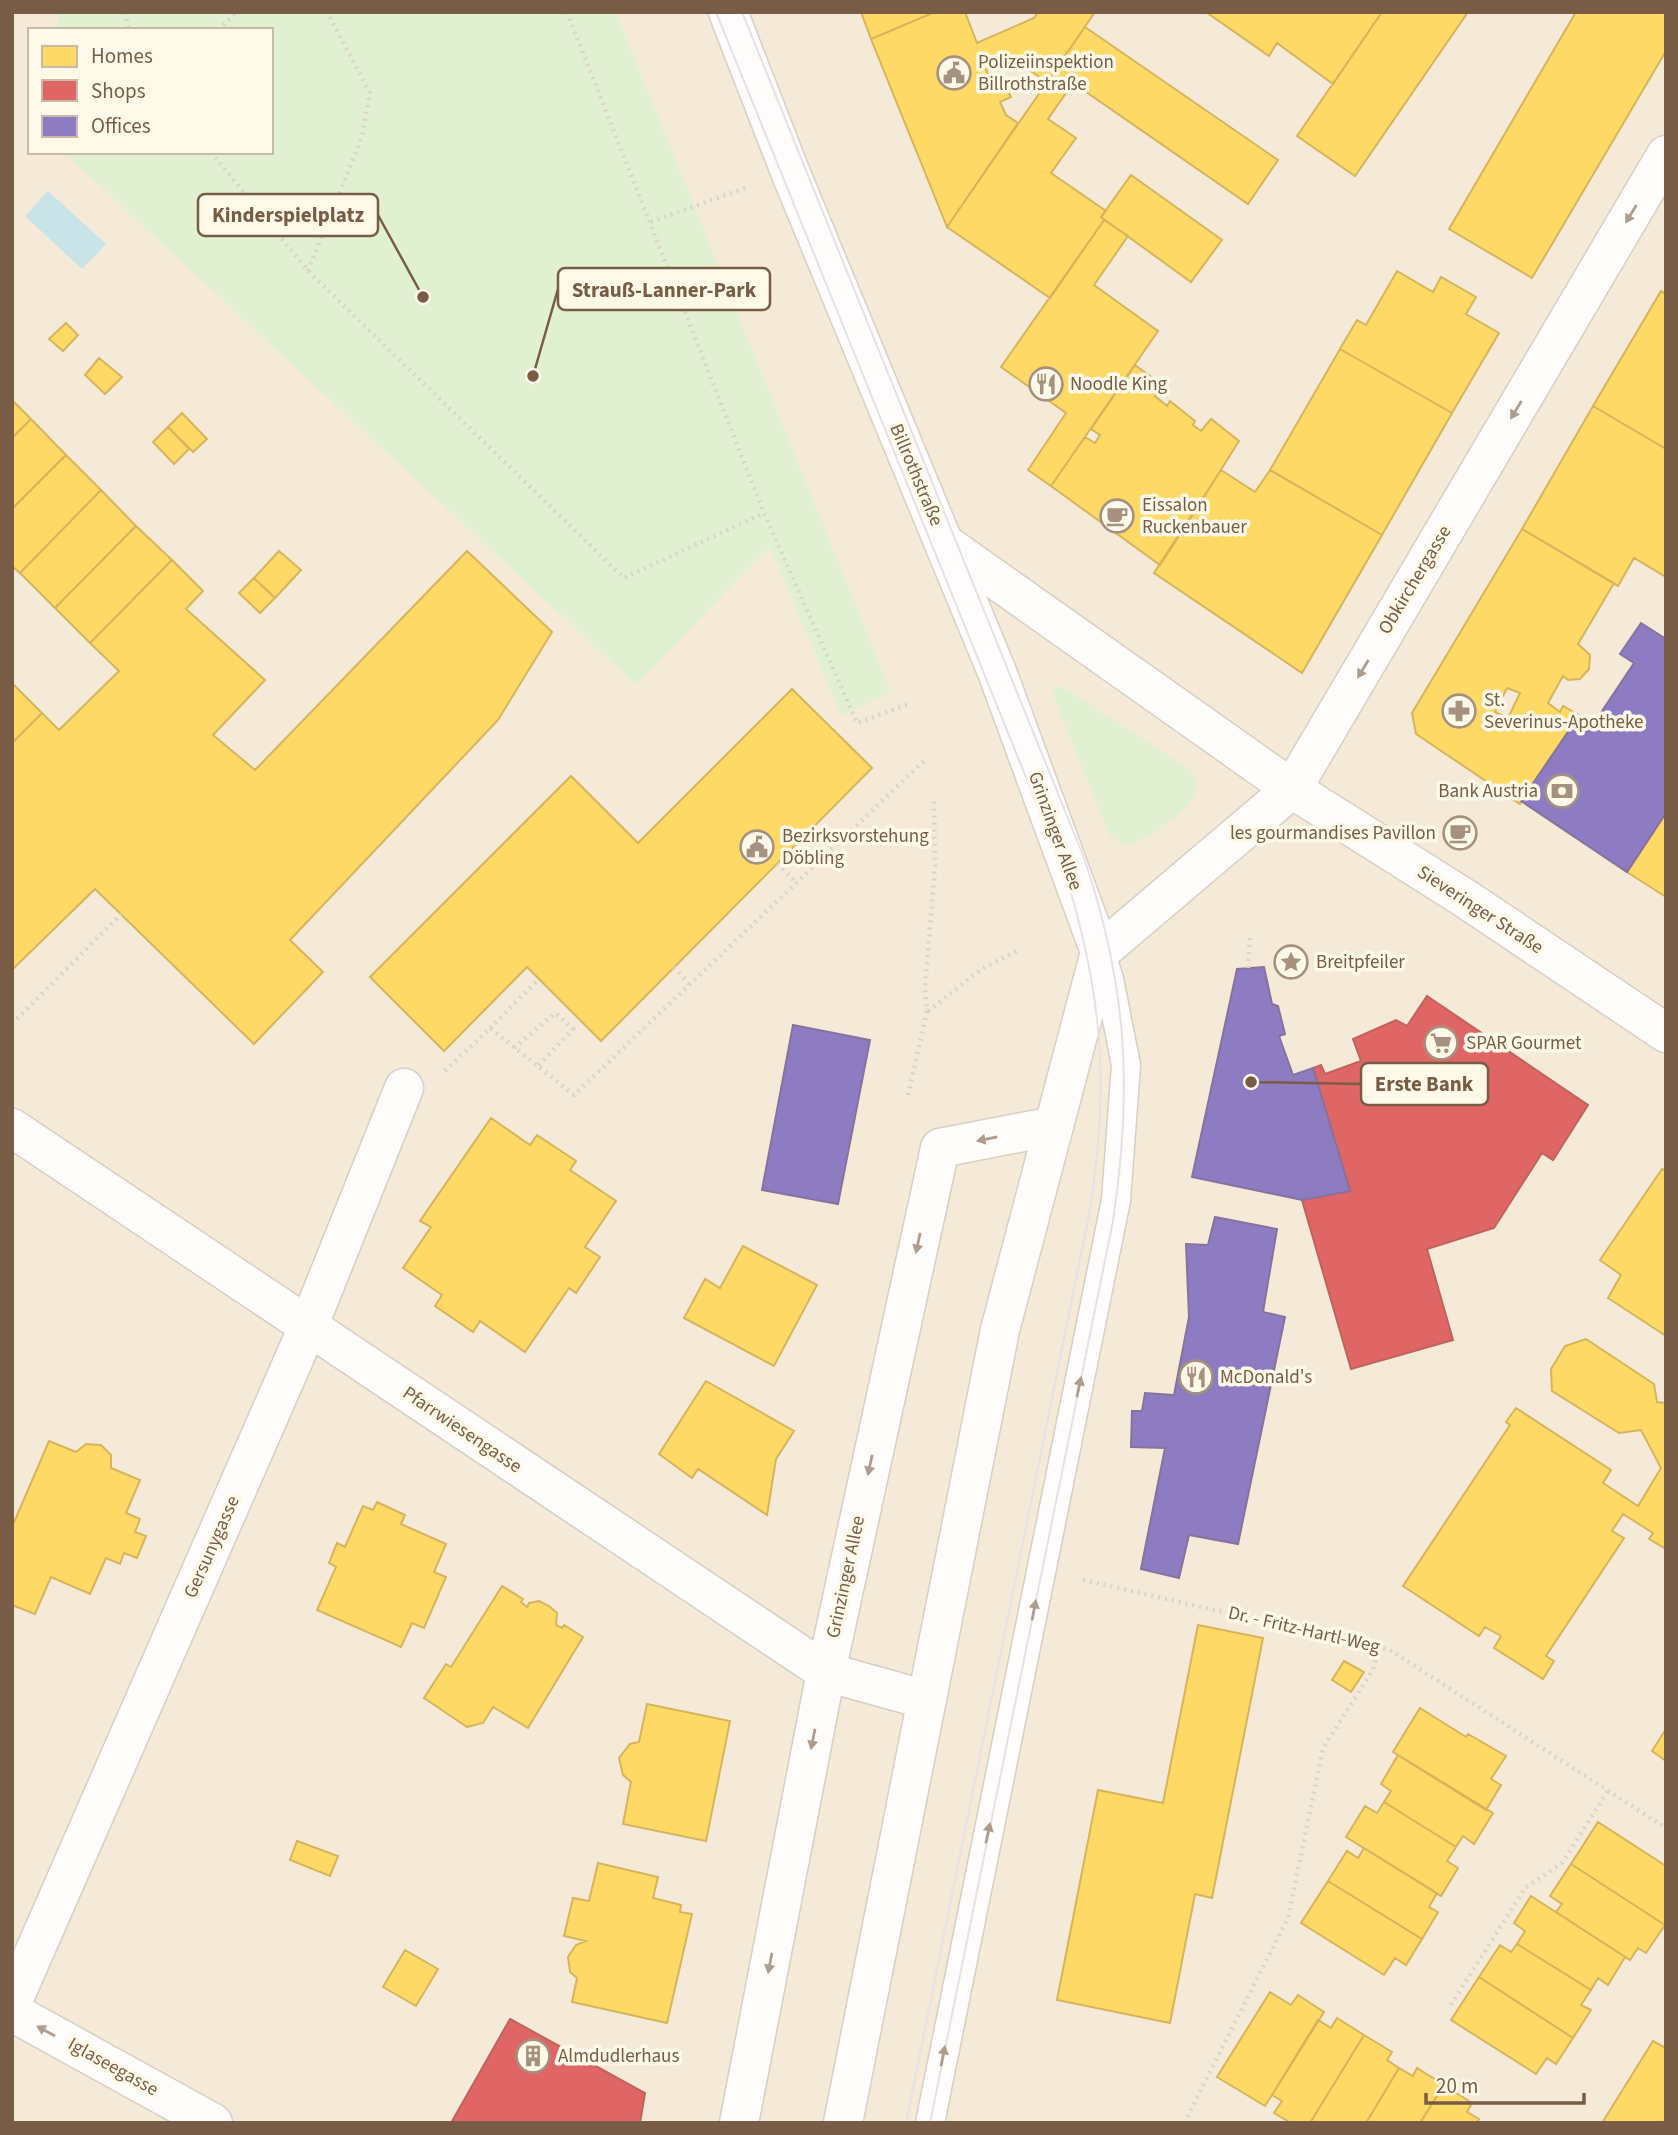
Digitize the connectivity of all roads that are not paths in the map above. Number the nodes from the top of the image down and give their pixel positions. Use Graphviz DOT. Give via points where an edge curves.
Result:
graph roads {
  1 [pos="728,12"];
  2 [pos="1666,155"];
  3 [pos="944,542"];
  4 [pos="1292,789"];
  5 [pos="1100,952"];
  6 [pos="1666,1033"];
  7 [pos="404,1088"];
  8 [pos="1054,1126"];
  9 [pos="12,1128"];
  10 [pos="308,1327"];
  11 [pos="826,1672"];
  12 [pos="927,1700"];
  13 [pos="12,2003"];
  14 [pos="12,2012"];
  15 [pos="213,2123"];
  16 [pos="739,2123"];
  17 [pos="843,2123"];
  18 [pos="930,2123"];
  1 -- 3 [label="street, Billrothstraße"];
  2 -- 4 [label="street, Obkirchergasse, one-way"];
  3 -- 4 [label="street, Billrothstraße"];
  3 -- 5 [label="street, Grinzinger Allee"];
  4 -- 5 [label="street, Obkirchergasse"];
  4 -- 6 [label="street, Sieveringer Straße"];
  5 -- 8 [label="street"];
  18 -- 5 [label="lane, one-way" via="1116,1200 1126,1065"];
  7 -- 10 [label="street, Gersunygasse"];
  8 -- 11 [label="street, Grinzinger Allee, one-way" via="940,1148"];
  8 -- 12 [label="street" via="1000,1330"];
  9 -- 10 [label="street, Pfarrwiesengasse"];
  10 -- 11 [label="street, Pfarrwiesengasse"];
  10 -- 13 [label="street, Gersunygasse"];
  11 -- 12 [label="street, Pfarrwiesengasse"];
  11 -- 16 [label="street, Grinzinger Allee, one-way"];
  12 -- 17 [label="street"];
  15 -- 14 [label="street, Iglaseegasse, one-way"];
}
